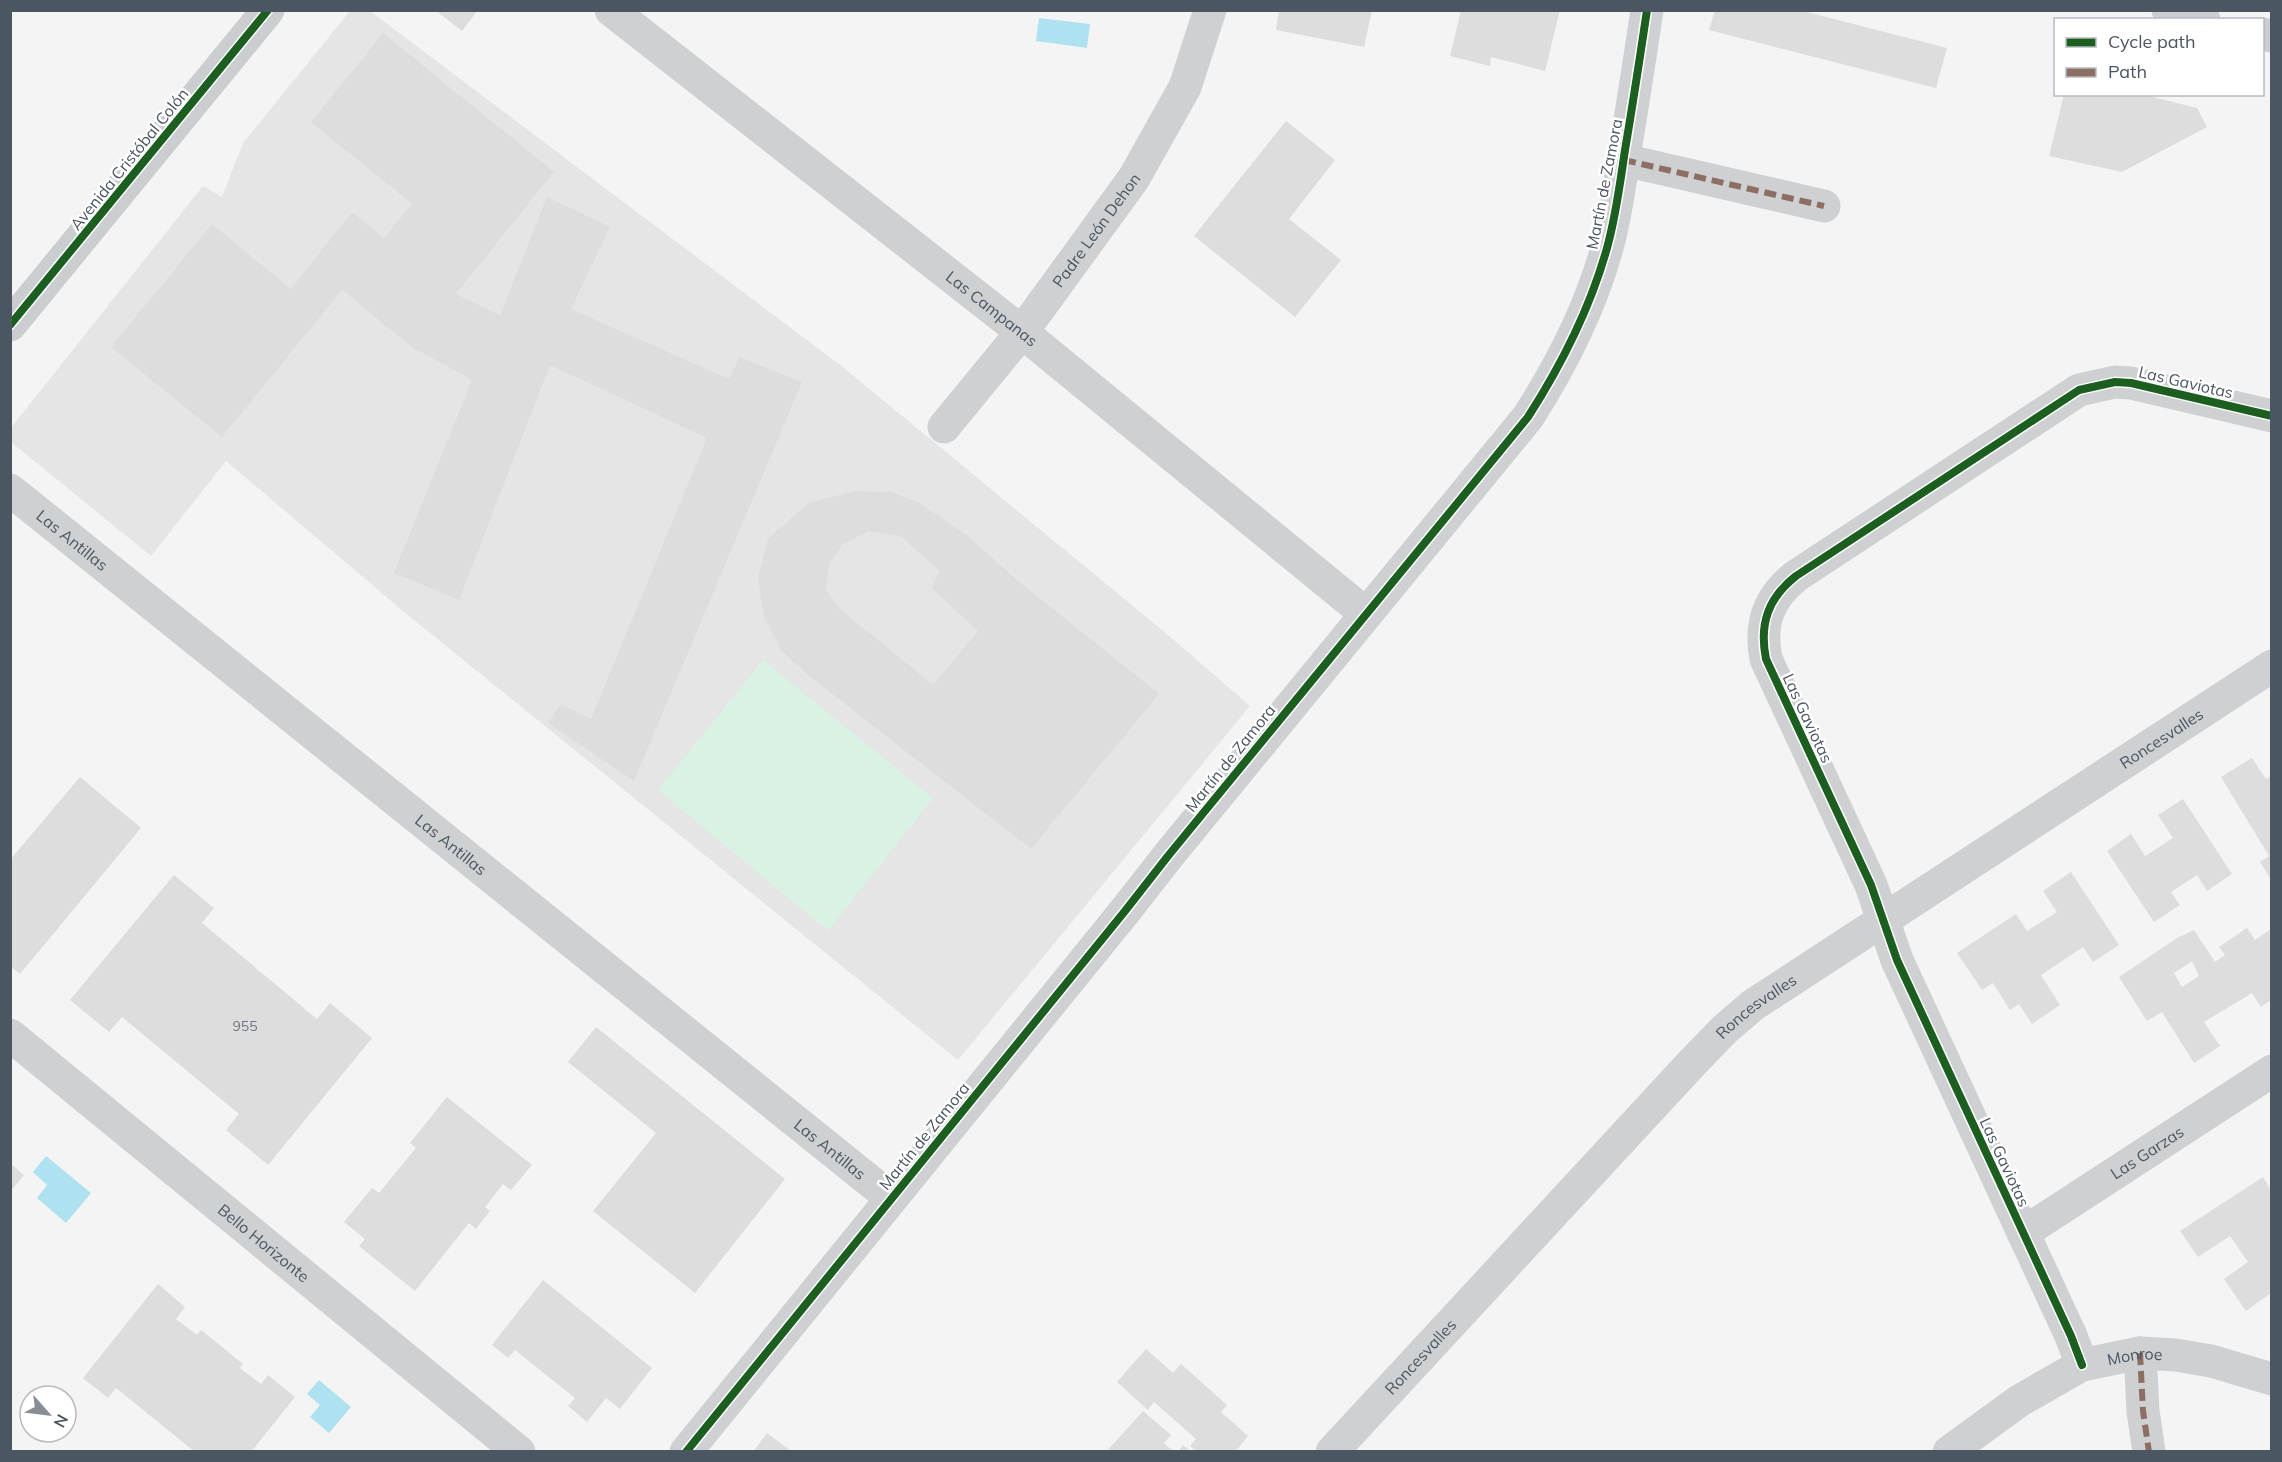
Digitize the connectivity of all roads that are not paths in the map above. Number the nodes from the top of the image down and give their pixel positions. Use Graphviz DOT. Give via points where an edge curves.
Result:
graph roads {
  1 [pos="268,10"];
  2 [pos="611,10"];
  3 [pos="1210,10"];
  4 [pos="1647,10"];
  5 [pos="2168,10"];
  6 [pos="2197,18"];
  7 [pos="1624,160"];
  8 [pos="1824,206"];
  9 [pos="10,325"];
  10 [pos="1022,332"];
  11 [pos="2271,416"];
  12 [pos="944,427"];
  13 [pos="10,490"];
  14 [pos="1366,614"];
  15 [pos="2271,666"];
  16 [pos="1882,920"];
  17 [pos="10,1035"];
  18 [pos="2271,1071"];
  19 [pos="891,1198"];
  20 [pos="2023,1233"];
  21 [pos="2140,1353"];
  22 [pos="2082,1365"];
  23 [pos="2271,1379"];
  24 [pos="519,1452"];
  25 [pos="686,1452"];
  26 [pos="1332,1452"];
  27 [pos="1949,1452"];
  28 [pos="2149,1452"];
  1 -- 9 [label="main road, Avenida Cristóbal Colón"];
  2 -- 10 [label="street, Las Campanas"];
  3 -- 10 [label="street, Padre León Dehon" via="1185,87 1134,178"];
  4 -- 7 [label="street, Martín de Zamora"];
  5 -- 6 [label="main road"];
  7 -- 8 [label="street"];
  7 -- 14 [label="street, Martín de Zamora" via="1607,247 1589,301 1554,376 1528,417"];
  10 -- 12 [label="street, Padre León Dehon"];
  10 -- 14 [label="street, Las Campanas"];
  11 -- 16 [label="street, Las Gaviotas" via="2131,383 2115,382 2079,390 1796,576 1775,597 1763,626 1766,659 1871,885"];
  13 -- 19 [label="street, Las Antillas"];
  14 -- 19 [label="street, Martín de Zamora"];
  15 -- 16 [label="street, Roncesvalles"];
  16 -- 20 [label="street, Las Gaviotas"];
  16 -- 26 [label="street, Roncesvalles" via="1753,1005 1725,1029"];
  17 -- 24 [label="street, Bello Horizonte"];
  18 -- 20 [label="street, Las Garzas"];
  19 -- 25 [label="street, Martín de Zamora"];
  20 -- 22 [label="street, Las Gaviotas"];
  21 -- 22 [label="street, Monroe"];
  21 -- 23 [label="street, Monroe" via="2211,1361"];
  21 -- 28 [label="street"];
  22 -- 27 [label="street, Monroe" via="2019,1401"];
}
